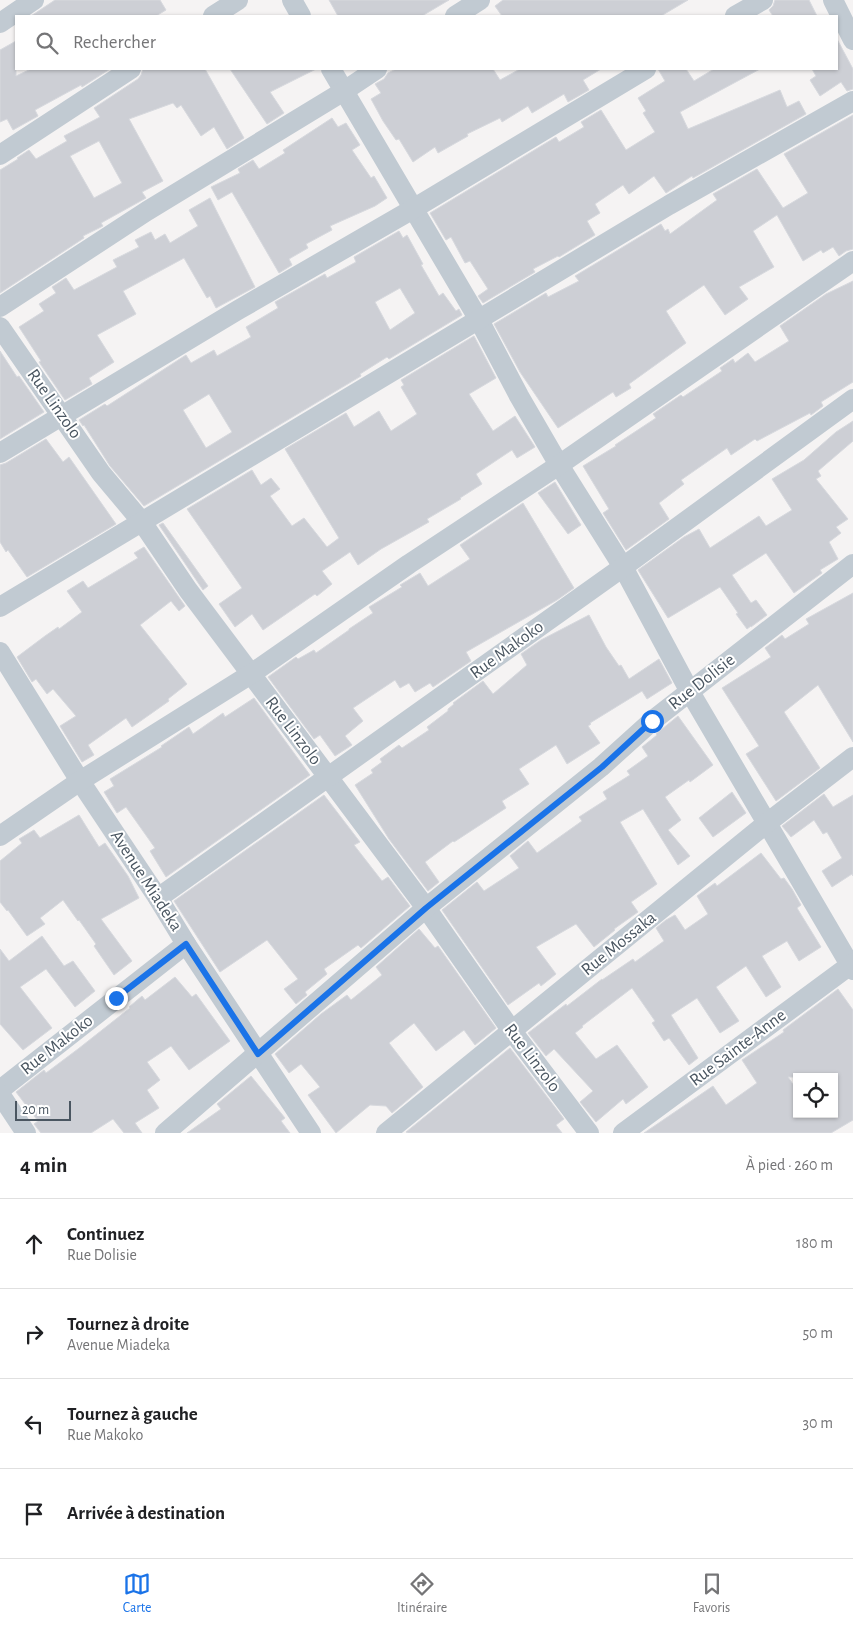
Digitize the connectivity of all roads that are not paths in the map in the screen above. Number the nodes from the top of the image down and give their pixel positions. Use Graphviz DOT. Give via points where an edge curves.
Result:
graph roads {
  1 [pos="34,0"];
  2 [pos="238,0"];
  3 [pos="292,0"];
  4 [pos="480,0"];
  5 [pos="763,0"];
  6 [pos="833,0"];
  7 [pos="215,15"];
  8 [pos="300,15"];
  9 [pos="457,15"];
  10 [pos="737,15"];
  11 [pos="0,23"];
  12 [pos="853,40"];
  13 [pos="129,70"];
  14 [pos="332,70"];
  15 [pos="376,70"];
  16 [pos="644,70"];
  17 [pos="344,91"];
  18 [pos="853,101"];
  19 [pos="0,155"];
  20 [pos="412,209"];
  21 [pos="853,261"];
  22 [pos="0,307"];
  23 [pos="479,320"];
  24 [pos="0,326"];
  25 [pos="853,399"];
  26 [pos="62,417"];
  27 [pos="0,453"];
  28 [pos="559,465"];
  29 [pos="142,522"];
  30 [pos="853,564"];
  31 [pos="623,567"];
  32 [pos="0,607"];
  33 [pos="0,652"];
  34 [pos="251,674"];
  35 [pos="690,692"];
  36 [pos="853,757"];
  37 [pos="328,778"];
  38 [pos="80,781"];
  39 [pos="766,823"];
  40 [pos="0,836"];
  41 [pos="158,898"];
  42 [pos="426,908"];
  43 [pos="186,944"];
  44 [pos="852,966"];
  45 [pos="512,1031"];
  46 [pos="258,1054"];
  47 [pos="0,1090"];
  48 [pos="0,1094"];
  49 [pos="26,1133"];
  50 [pos="165,1133"];
  51 [pos="311,1133"];
  52 [pos="386,1133"];
  53 [pos="589,1133"];
  54 [pos="623,1133"];
  1 -- 11 [label="street"];
  2 -- 7 [label="street"];
  3 -- 8 [label="street"];
  4 -- 9 [label="street"];
  5 -- 10 [label="street"];
  6 -- 12 [label="street"];
  13 -- 19 [label="street"];
  14 -- 17 [label="street"];
  15 -- 17 [label="street"];
  16 -- 20 [label="street"];
  17 -- 20 [label="street"];
  17 -- 22 [label="street" via="147,211"];
  18 -- 23 [label="street"];
  20 -- 23 [label="street"];
  20 -- 26 [label="street"];
  21 -- 28 [label="street"];
  23 -- 28 [label="street"];
  23 -- 29 [label="street"];
  24 -- 26 [label="street, Rue Linzolo"];
  25 -- 31 [label="street, Rue Makoko"];
  26 -- 27 [label="street"];
  26 -- 29 [label="street, Rue Linzolo" via="101,473"];
  28 -- 31 [label="street"];
  28 -- 34 [label="street"];
  29 -- 32 [label="street"];
  29 -- 34 [label="street, Rue Linzolo"];
  30 -- 35 [label="street, Rue Dolisie"];
  31 -- 35 [label="street"];
  31 -- 37 [label="street, Rue Makoko"];
  33 -- 38 [label="street, Avenue Miadeka"];
  34 -- 37 [label="street, Rue Linzolo"];
  34 -- 38 [label="street"];
  35 -- 39 [label="street"];
  35 -- 42 [label="street, Rue Dolisie"];
  36 -- 39 [label="street, Rue Mossaka"];
  37 -- 41 [label="street, Rue Makoko"];
  37 -- 42 [label="street, Rue Linzolo"];
  38 -- 40 [label="street"];
  38 -- 41 [label="street, Avenue Miadeka"];
  39 -- 44 [label="street"];
  39 -- 45 [label="street, Rue Mossaka"];
  41 -- 43 [label="street, Avenue Miadeka"];
  42 -- 45 [label="street, Rue Linzolo"];
  42 -- 46 [label="street, Rue Dolisie"];
  43 -- 46 [label="street, Avenue Miadeka"];
  43 -- 47 [label="street, Rue Makoko"];
  44 -- 54 [label="street, Rue Sainte-Anne"];
  45 -- 52 [label="street, Rue Mossaka"];
  45 -- 53 [label="street, Rue Linzolo"];
  46 -- 50 [label="street, Rue Dolisie"];
  46 -- 51 [label="street, Avenue Miadeka"];
  48 -- 49 [label="street"];
}
